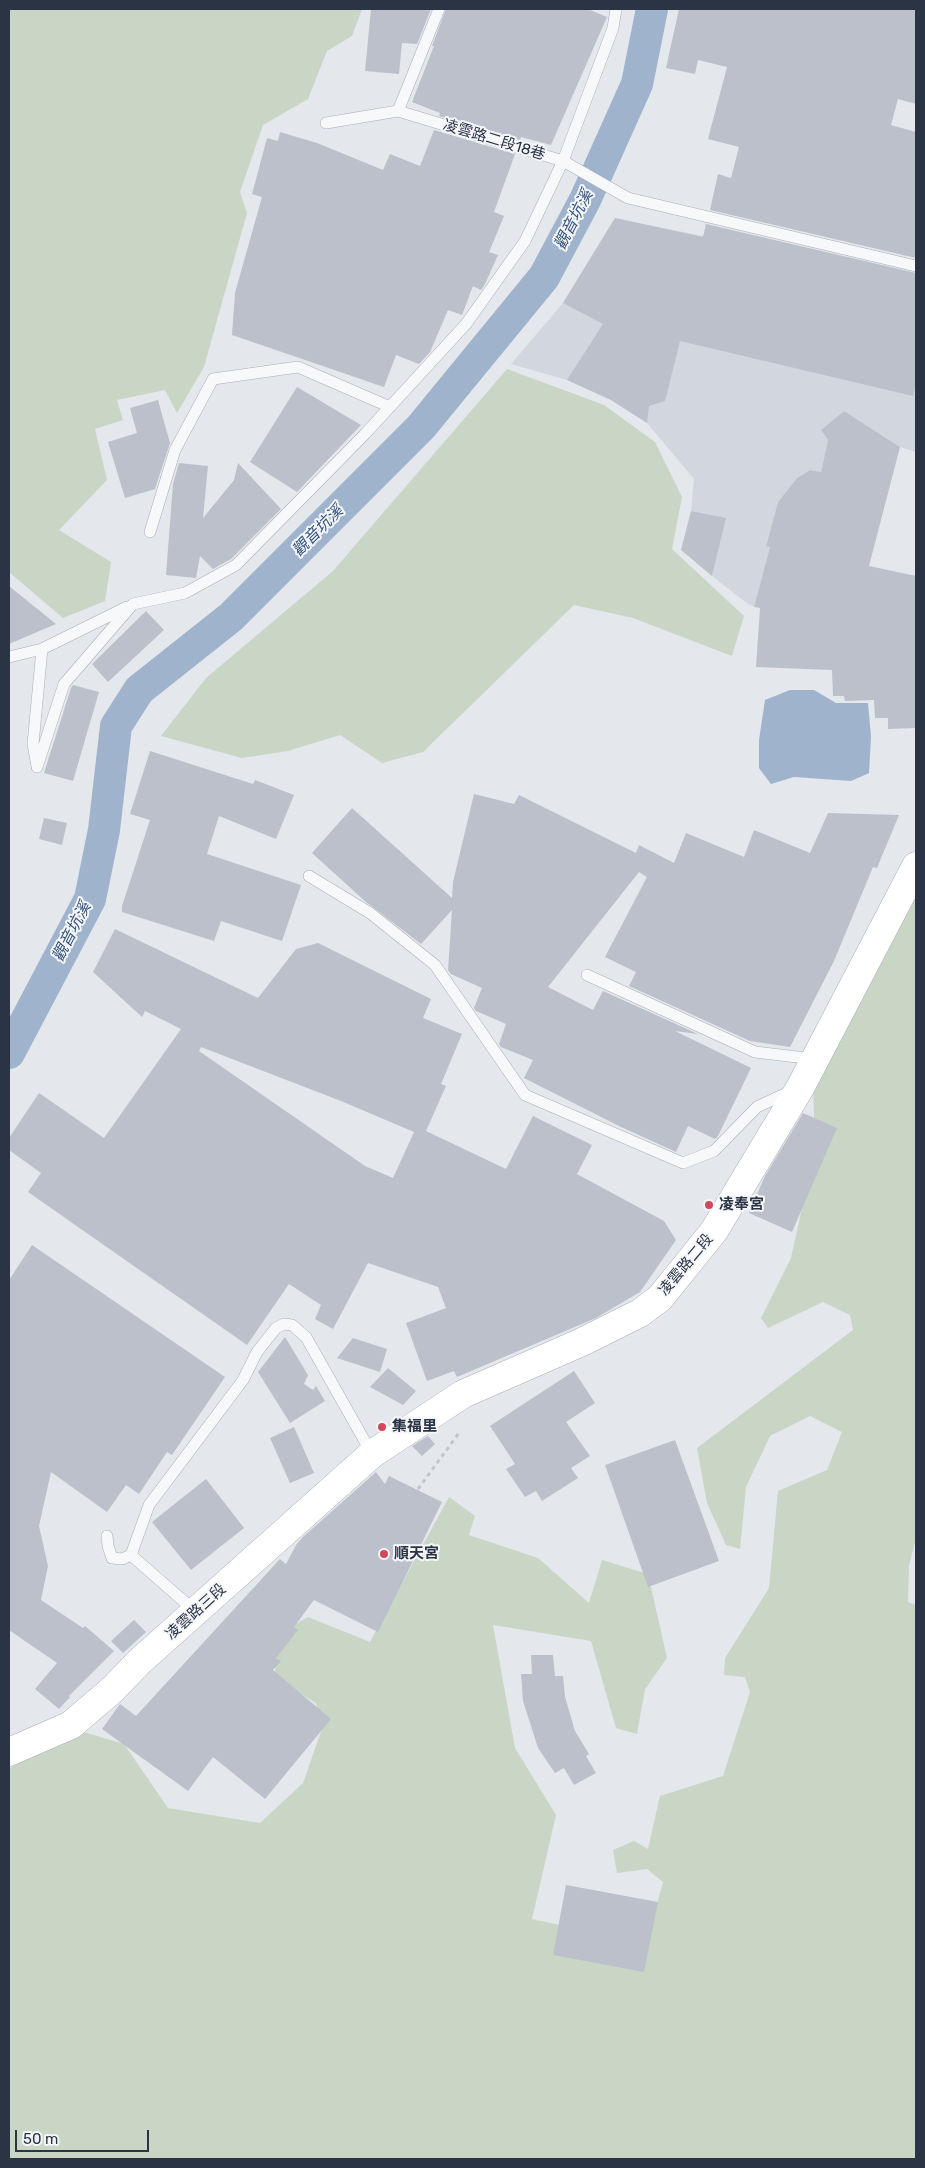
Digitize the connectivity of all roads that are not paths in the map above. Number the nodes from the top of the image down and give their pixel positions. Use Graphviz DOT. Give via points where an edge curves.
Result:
graph roads {
  1 [pos="439,9"];
  2 [pos="616,9"];
  3 [pos="398,111"];
  4 [pos="326,122"];
  5 [pos="562,161"];
  6 [pos="916,266"];
  7 [pos="390,407"];
  8 [pos="150,532"];
  9 [pos="133,604"];
  10 [pos="42,649"];
  11 [pos="9,657"];
  12 [pos="916,866"];
  13 [pos="309,876"];
  14 [pos="587,975"];
  15 [pos="814,1059"];
  16 [pos="800,1088"];
  17 [pos="372,1454"];
  18 [pos="107,1536"];
  19 [pos="131,1555"];
  20 [pos="196,1612"];
  21 [pos="9,1752"];
  1 -- 3 [label="lane"];
  2 -- 5 [label="lane, 凌雲路二段18巷" via="613,28"];
  3 -- 4 [label="lane, 凌雲路二段18巷"];
  3 -- 5 [label="lane, 凌雲路二段18巷"];
  5 -- 6 [label="lane" via="628,198"];
  5 -- 7 [label="lane" via="525,241 466,324"];
  7 -- 8 [label="lane" via="298,367 213,379 175,450"];
  7 -- 9 [label="lane" via="236,565 185,593"];
  9 -- 10 [label="lane"];
  9 -- 10 [label="lane" via="64,684 37,767 33,744"];
  10 -- 11 [label="lane"];
  12 -- 15 [label="street, 凌雲路二段"];
  13 -- 16 [label="lane" via="370,913 435,964 525,1095 683,1163 714,1151 757,1107"];
  14 -- 15 [label="lane" via="755,1052"];
  15 -- 16 [label="street, 凌雲路二段"];
  16 -- 17 [label="street, 凌雲路二段" via="714,1231 660,1298 640,1313 582,1342 463,1394"];
  17 -- 19 [label="lane" via="306,1337 292,1324 284,1324 276,1328 257,1352 243,1380 149,1505"];
  17 -- 20 [label="street, 凌雲路三段"];
  18 -- 19 [label="lane" via="112,1558 122,1559"];
  19 -- 20 [label="lane"];
  20 -- 21 [label="street, 凌雲路三段" via="71,1725"];
}
